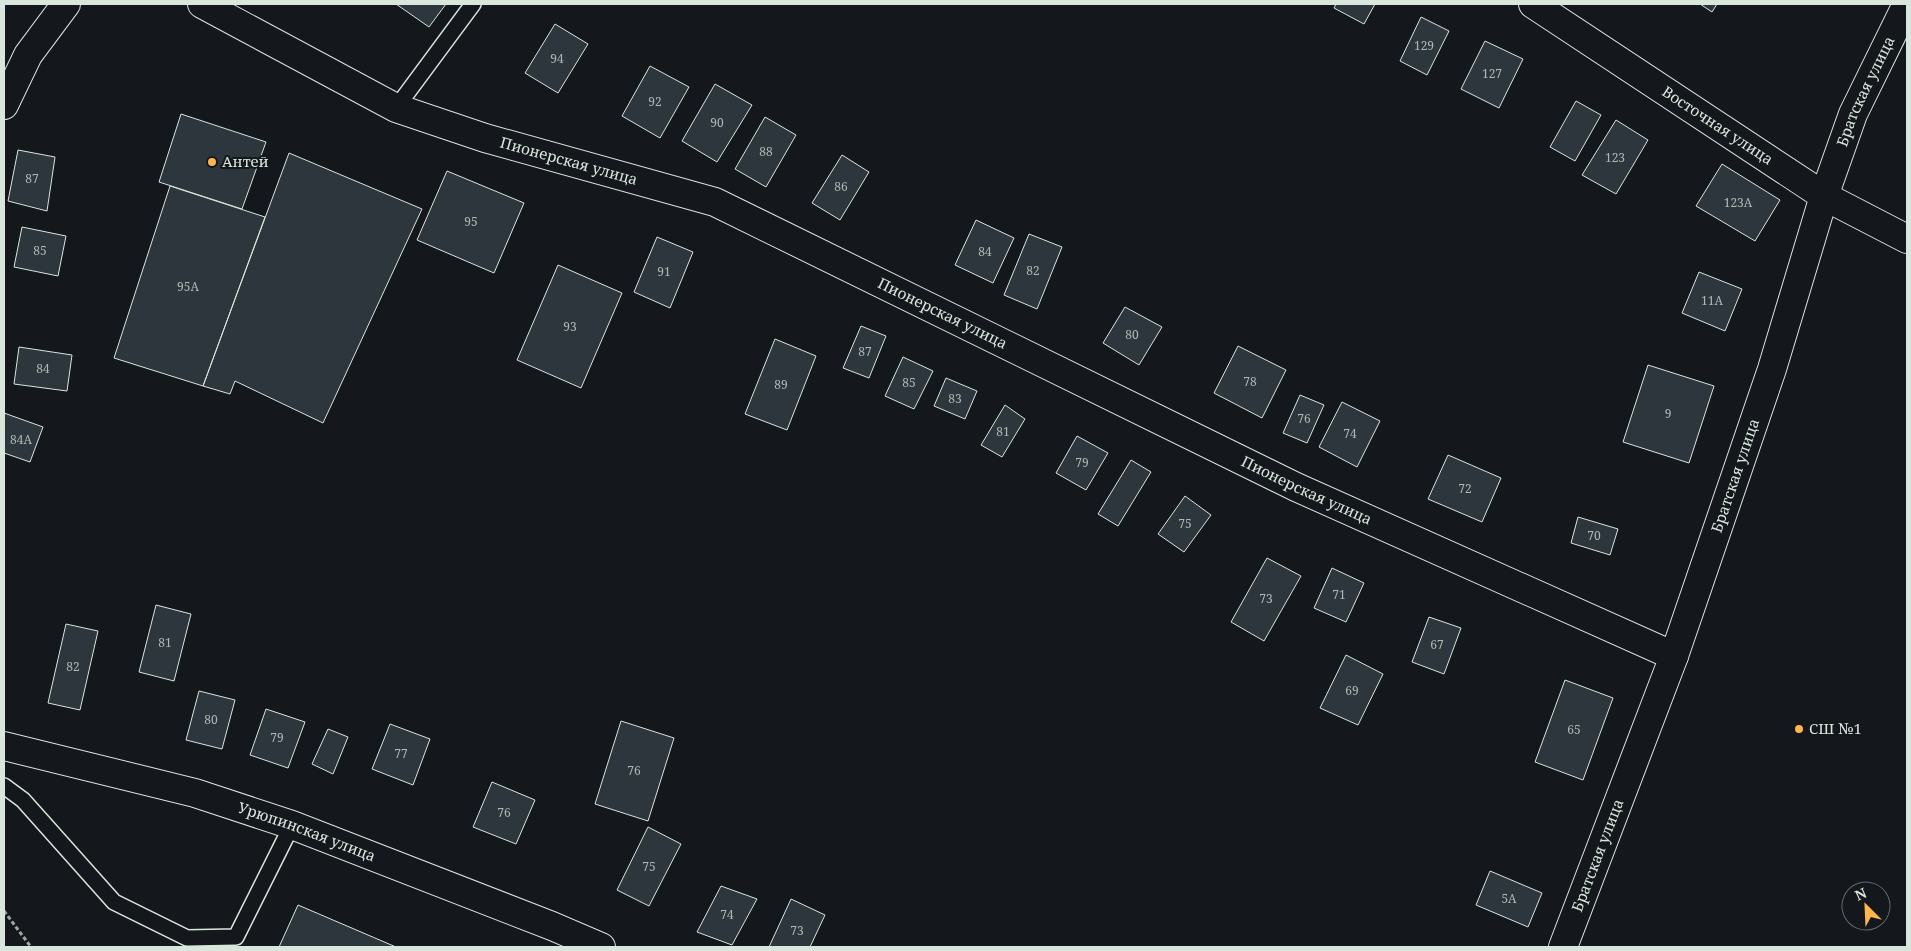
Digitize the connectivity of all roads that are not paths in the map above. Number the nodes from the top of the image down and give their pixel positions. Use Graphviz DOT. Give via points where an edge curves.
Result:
graph roads {
  1 [pos="66,4"];
  2 [pos="202,4"];
  3 [pos="472,4"];
  4 [pos="1533,4"];
  5 [pos="1907,4"];
  6 [pos="4,105"];
  7 [pos="396,108"];
  8 [pos="1824,196"];
  9 [pos="1907,239"];
  10 [pos="1674,656"];
  11 [pos="4,746"];
  12 [pos="4,786"];
  13 [pos="292,825"];
  14 [pos="548,936"];
  15 [pos="601,947"];
  16 [pos="1563,947"];
  1 -- 6 [label="street" via="28,55"];
  2 -- 7 [label="street, Пионерская улица"];
  3 -- 7 [label="lane"];
  4 -- 8 [label="street, Восточная улица"];
  5 -- 8 [label="street, Братская улица" via="1853,114"];
  7 -- 10 [label="street, Пионерская улица" via="485,138 714,202 1296,487"];
  8 -- 9 [label="street, Восточная улица"];
  8 -- 10 [label="street, Братская улица" via="1772,369"];
  10 -- 16 [label="street, Братская улица"];
  11 -- 13 [label="street, Урюпинская улица" via="195,793"];
  12 -- 13 [label="lane" via="23,800 114,902 187,938 236,937"];
  13 -- 14 [label="street, Урюпинская улица"];
  14 -- 15 [label="street, Урюпинская улица"];
}
